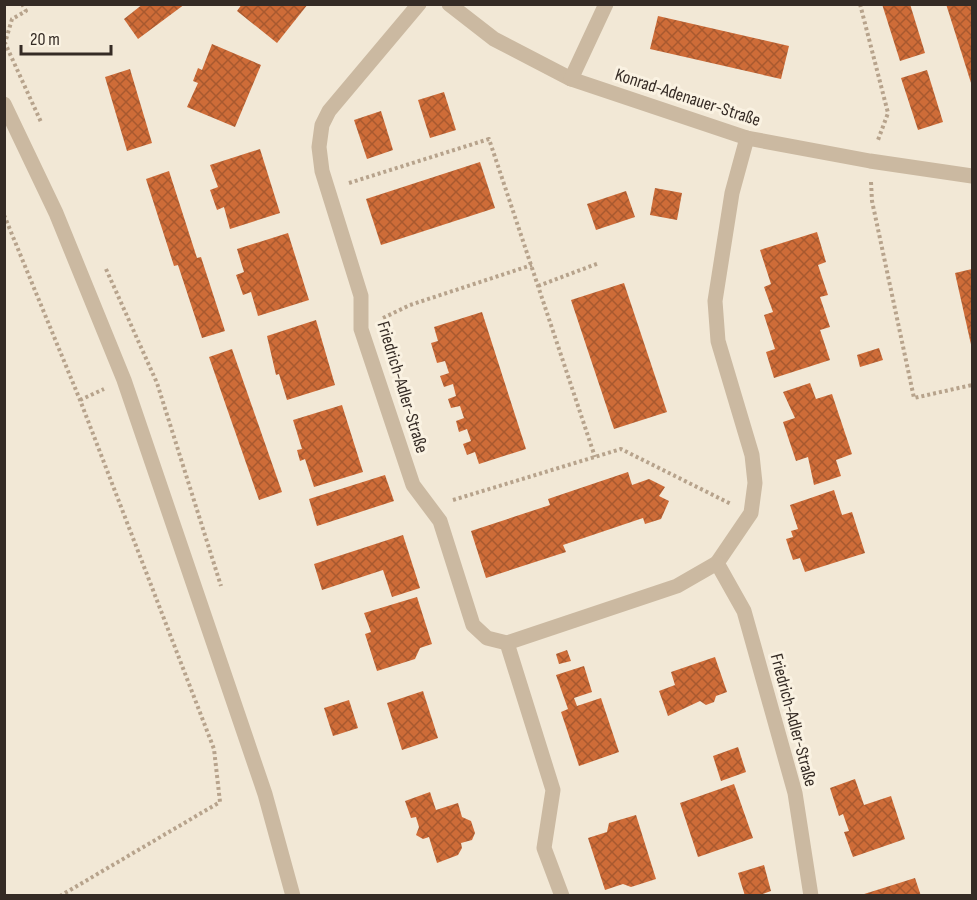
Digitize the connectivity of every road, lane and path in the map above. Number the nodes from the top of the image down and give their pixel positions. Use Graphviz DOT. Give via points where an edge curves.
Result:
graph roads {
  1 [pos="419,4"];
  2 [pos="449,4"];
  3 [pos="606,4"];
  4 [pos="860,4"];
  5 [pos="571,79"];
  6 [pos="4,104"];
  7 [pos="747,138"];
  8 [pos="870,161"];
  9 [pos="972,176"];
  10 [pos="327,190"];
  11 [pos="4,215"];
  12 [pos="599,263"];
  13 [pos="531,265"];
  14 [pos="538,286"];
  15 [pos="361,329"];
  16 [pos="972,385"];
  17 [pos="595,457"];
  18 [pos="430,508"];
  19 [pos="751,513"];
  20 [pos="717,563"];
  21 [pos="507,643"];
  22 [pos="60,896"];
  23 [pos="293,896"];
  24 [pos="561,896"];
  25 [pos="811,896"];
  1 -- 10 [label="street, Friedrich-Adler-Straße" via="328,111 319,147"];
  2 -- 5 [label="street, Konrad-Adenauer-Straße" via="494,39"];
  3 -- 5 [label="street"];
  4 -- 8 [label="path" via="888,113"];
  5 -- 7 [label="street, Konrad-Adenauer-Straße"];
  6 -- 23 [label="street" via="56,213 124,380 265,794"];
  7 -- 8 [label="street, Konrad-Adenauer-Straße"];
  7 -- 19 [label="street" via="732,193 715,301 718,341 752,455 755,483"];
  8 -- 9 [label="street, Konrad-Adenauer-Straße"];
  8 -- 16 [label="path" via="872,201 914,398"];
  10 -- 13 [label="path" via="489,139"];
  10 -- 15 [label="street, Friedrich-Adler-Straße" via="361,296"];
  11 -- 22 [label="path" via="80,399 214,749 220,802"];
  12 -- 14 [label="path"];
  13 -- 14 [label="path"];
  13 -- 15 [label="path" via="410,305"];
  14 -- 17 [label="path"];
  15 -- 18 [label="street, Friedrich-Adler-Straße" via="413,485"];
  17 -- 18 [label="path"];
  17 -- 19 [label="path" via="621,449"];
  18 -- 21 [label="street, Friedrich-Adler-Straße" via="440,521 473,625 487,638"];
  19 -- 20 [label="street"];
  20 -- 21 [label="street" via="677,586"];
  20 -- 25 [label="street, Friedrich-Adler-Straße" via="744,611 795,793"];
  21 -- 24 [label="street" via="553,790 544,848"];
}
